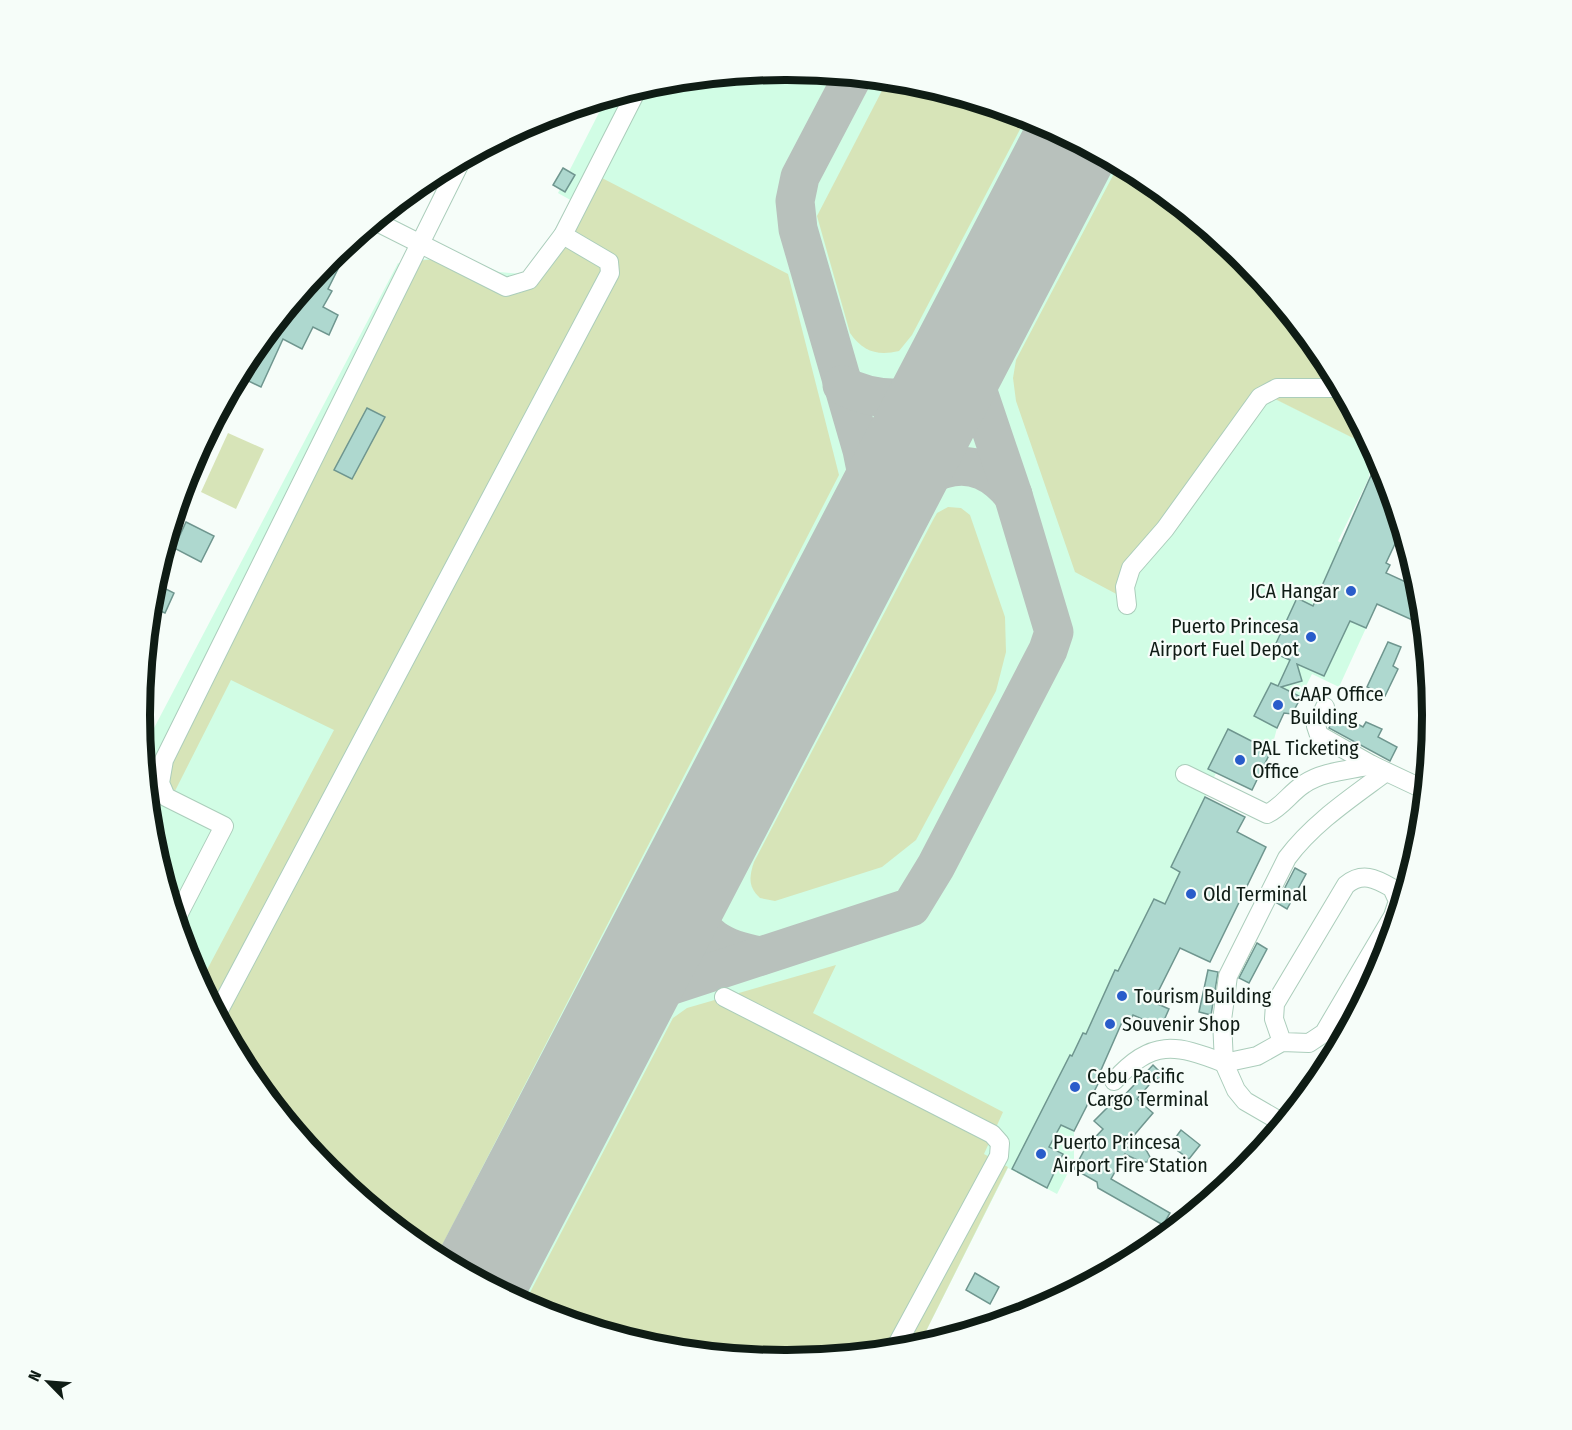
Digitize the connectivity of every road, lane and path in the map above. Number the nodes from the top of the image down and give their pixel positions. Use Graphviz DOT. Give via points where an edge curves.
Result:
graph roads {
  1 [pos="633,99"];
  2 [pos="455,173"];
  3 [pos="382,225"];
  4 [pos="562,235"];
  5 [pos="418,244"];
  6 [pos="1330,388"];
  7 [pos="1127,605"];
  8 [pos="1324,707"];
  9 [pos="1379,769"];
  10 [pos="1185,774"];
  11 [pos="1417,786"];
  12 [pos="1395,895"];
  13 [pos="181,909"];
  14 [pos="1382,935"];
  15 [pos="724,997"];
  16 [pos="221,1006"];
  17 [pos="1282,1042"];
  18 [pos="1224,1063"];
  19 [pos="1114,1081"];
  20 [pos="1276,1119"];
  21 [pos="900,1340"];
  1 -- 4 [label="street"];
  2 -- 5 [label="street"];
  3 -- 5 [label="street"];
  4 -- 5 [label="street" via="528,279 506,287"];
  4 -- 16 [label="street" via="609,262 610,273"];
  5 -- 13 [label="street" via="164,760 160,783 166,796 224,826"];
  6 -- 7 [label="street" via="1277,388 1260,397 1131,568 1125,587"];
  8 -- 9 [label="street" via="1316,726 1319,735"];
  9 -- 10 [label="street" via="1333,773 1304,784 1268,814"];
  9 -- 11 [label="street"];
  9 -- 18 [label="street" via="1311,830 1287,858 1228,976 1222,1020"];
  12 -- 17 [label="street" via="1392,888 1366,876 1356,877 1346,885 1275,1004 1274,1019"];
  14 -- 17 [label="street" via="1324,1033 1309,1042"];
  15 -- 21 [label="street" via="992,1134 1000,1143 999,1156"];
  17 -- 18 [label="street" via="1257,1056"];
  18 -- 19 [label="street" via="1180,1047 1150,1052 1132,1062"];
  18 -- 20 [label="street" via="1245,1101"];
}
